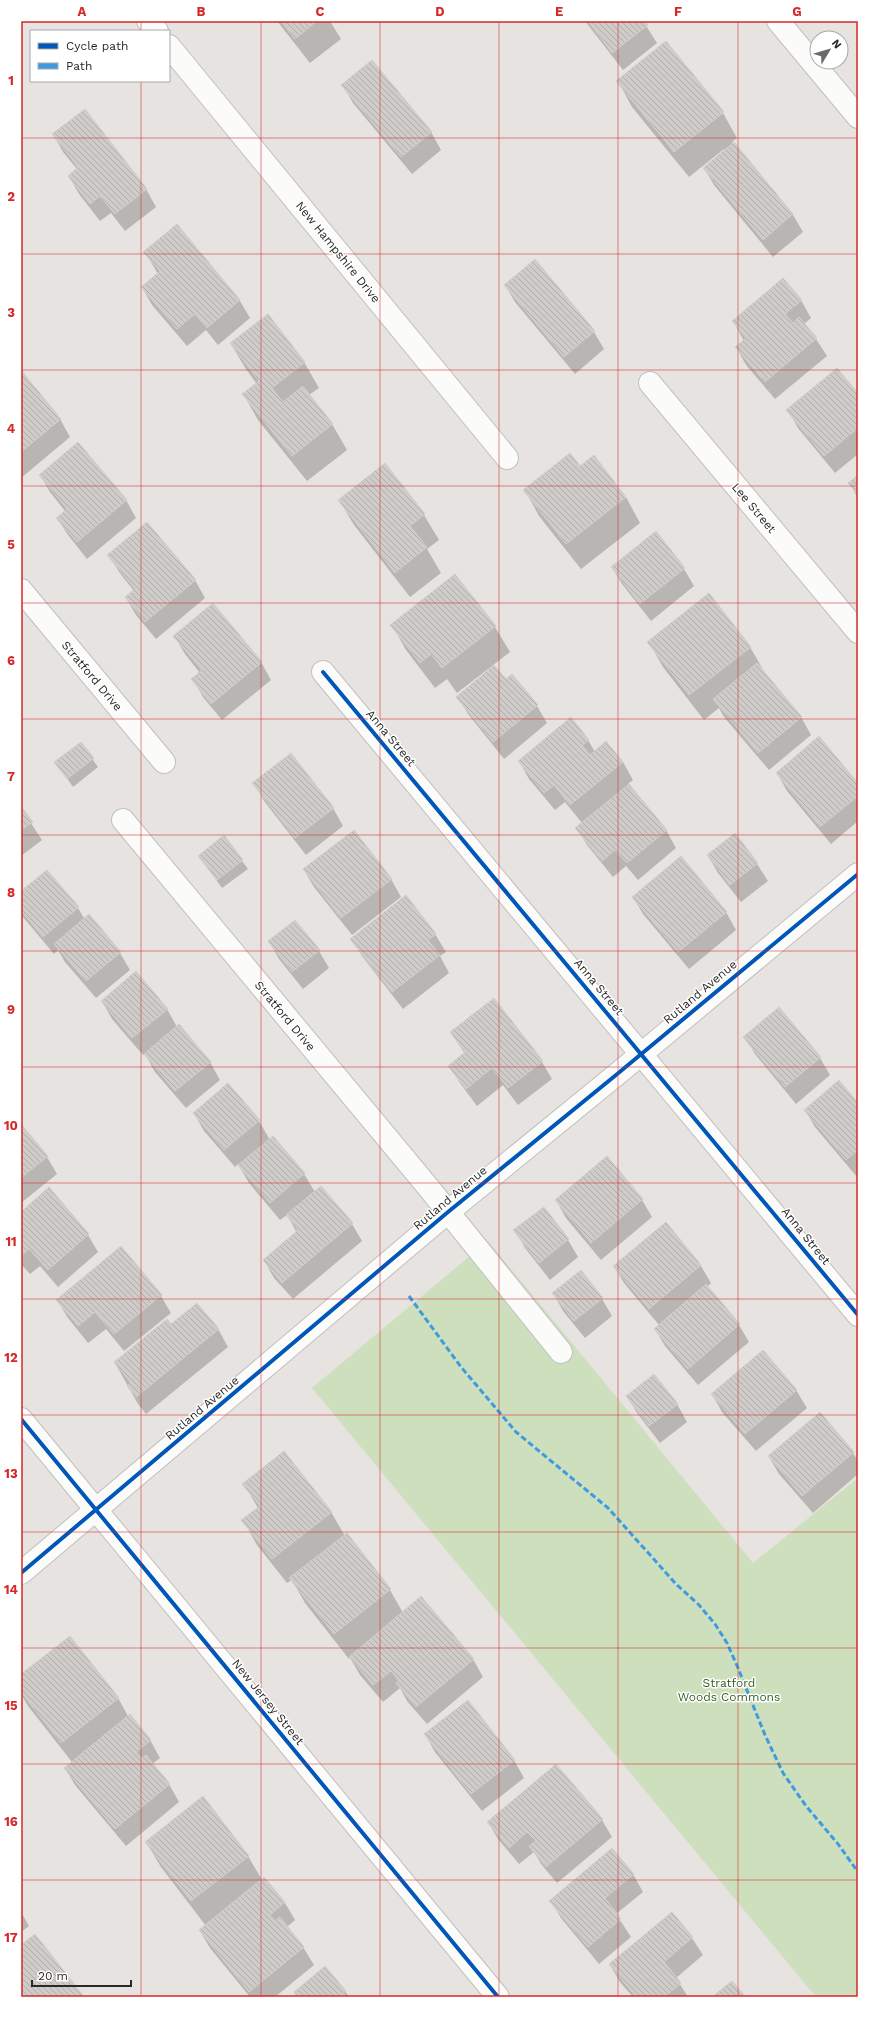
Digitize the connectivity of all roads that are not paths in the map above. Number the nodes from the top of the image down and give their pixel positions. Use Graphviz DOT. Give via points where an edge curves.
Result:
graph roads {
  1 [pos="148,21"];
  2 [pos="778,21"];
  3 [pos="155,30"];
  4 [pos="170,47"];
  5 [pos="858,117"];
  6 [pos="650,383"];
  7 [pos="507,458"];
  8 [pos="21,590"];
  9 [pos="858,632"];
  10 [pos="323,672"];
  11 [pos="164,762"];
  12 [pos="123,820"];
  13 [pos="858,874"];
  14 [pos="642,1054"];
  15 [pos="448,1212"];
  16 [pos="858,1316"];
  17 [pos="561,1352"];
  18 [pos="21,1419"];
  19 [pos="96,1510"];
  20 [pos="21,1573"];
  21 [pos="498,1997"];
  1 -- 3 [label="street"];
  2 -- 5 [label="street"];
  4 -- 7 [label="street, New Hampshire Drive"];
  6 -- 9 [label="street, Lee Street"];
  8 -- 11 [label="street, Stratford Drive"];
  10 -- 14 [label="street, Anna Street"];
  12 -- 15 [label="street, Stratford Drive"];
  13 -- 14 [label="street, Rutland Avenue"];
  14 -- 15 [label="street, Rutland Avenue"];
  14 -- 16 [label="street, Anna Street"];
  15 -- 17 [label="street, Stratford Drive"];
  15 -- 19 [label="street, Rutland Avenue"];
  18 -- 19 [label="street, New Jersey Street"];
  19 -- 20 [label="street, Rutland Avenue"];
  19 -- 21 [label="street, New Jersey Street"];
}
